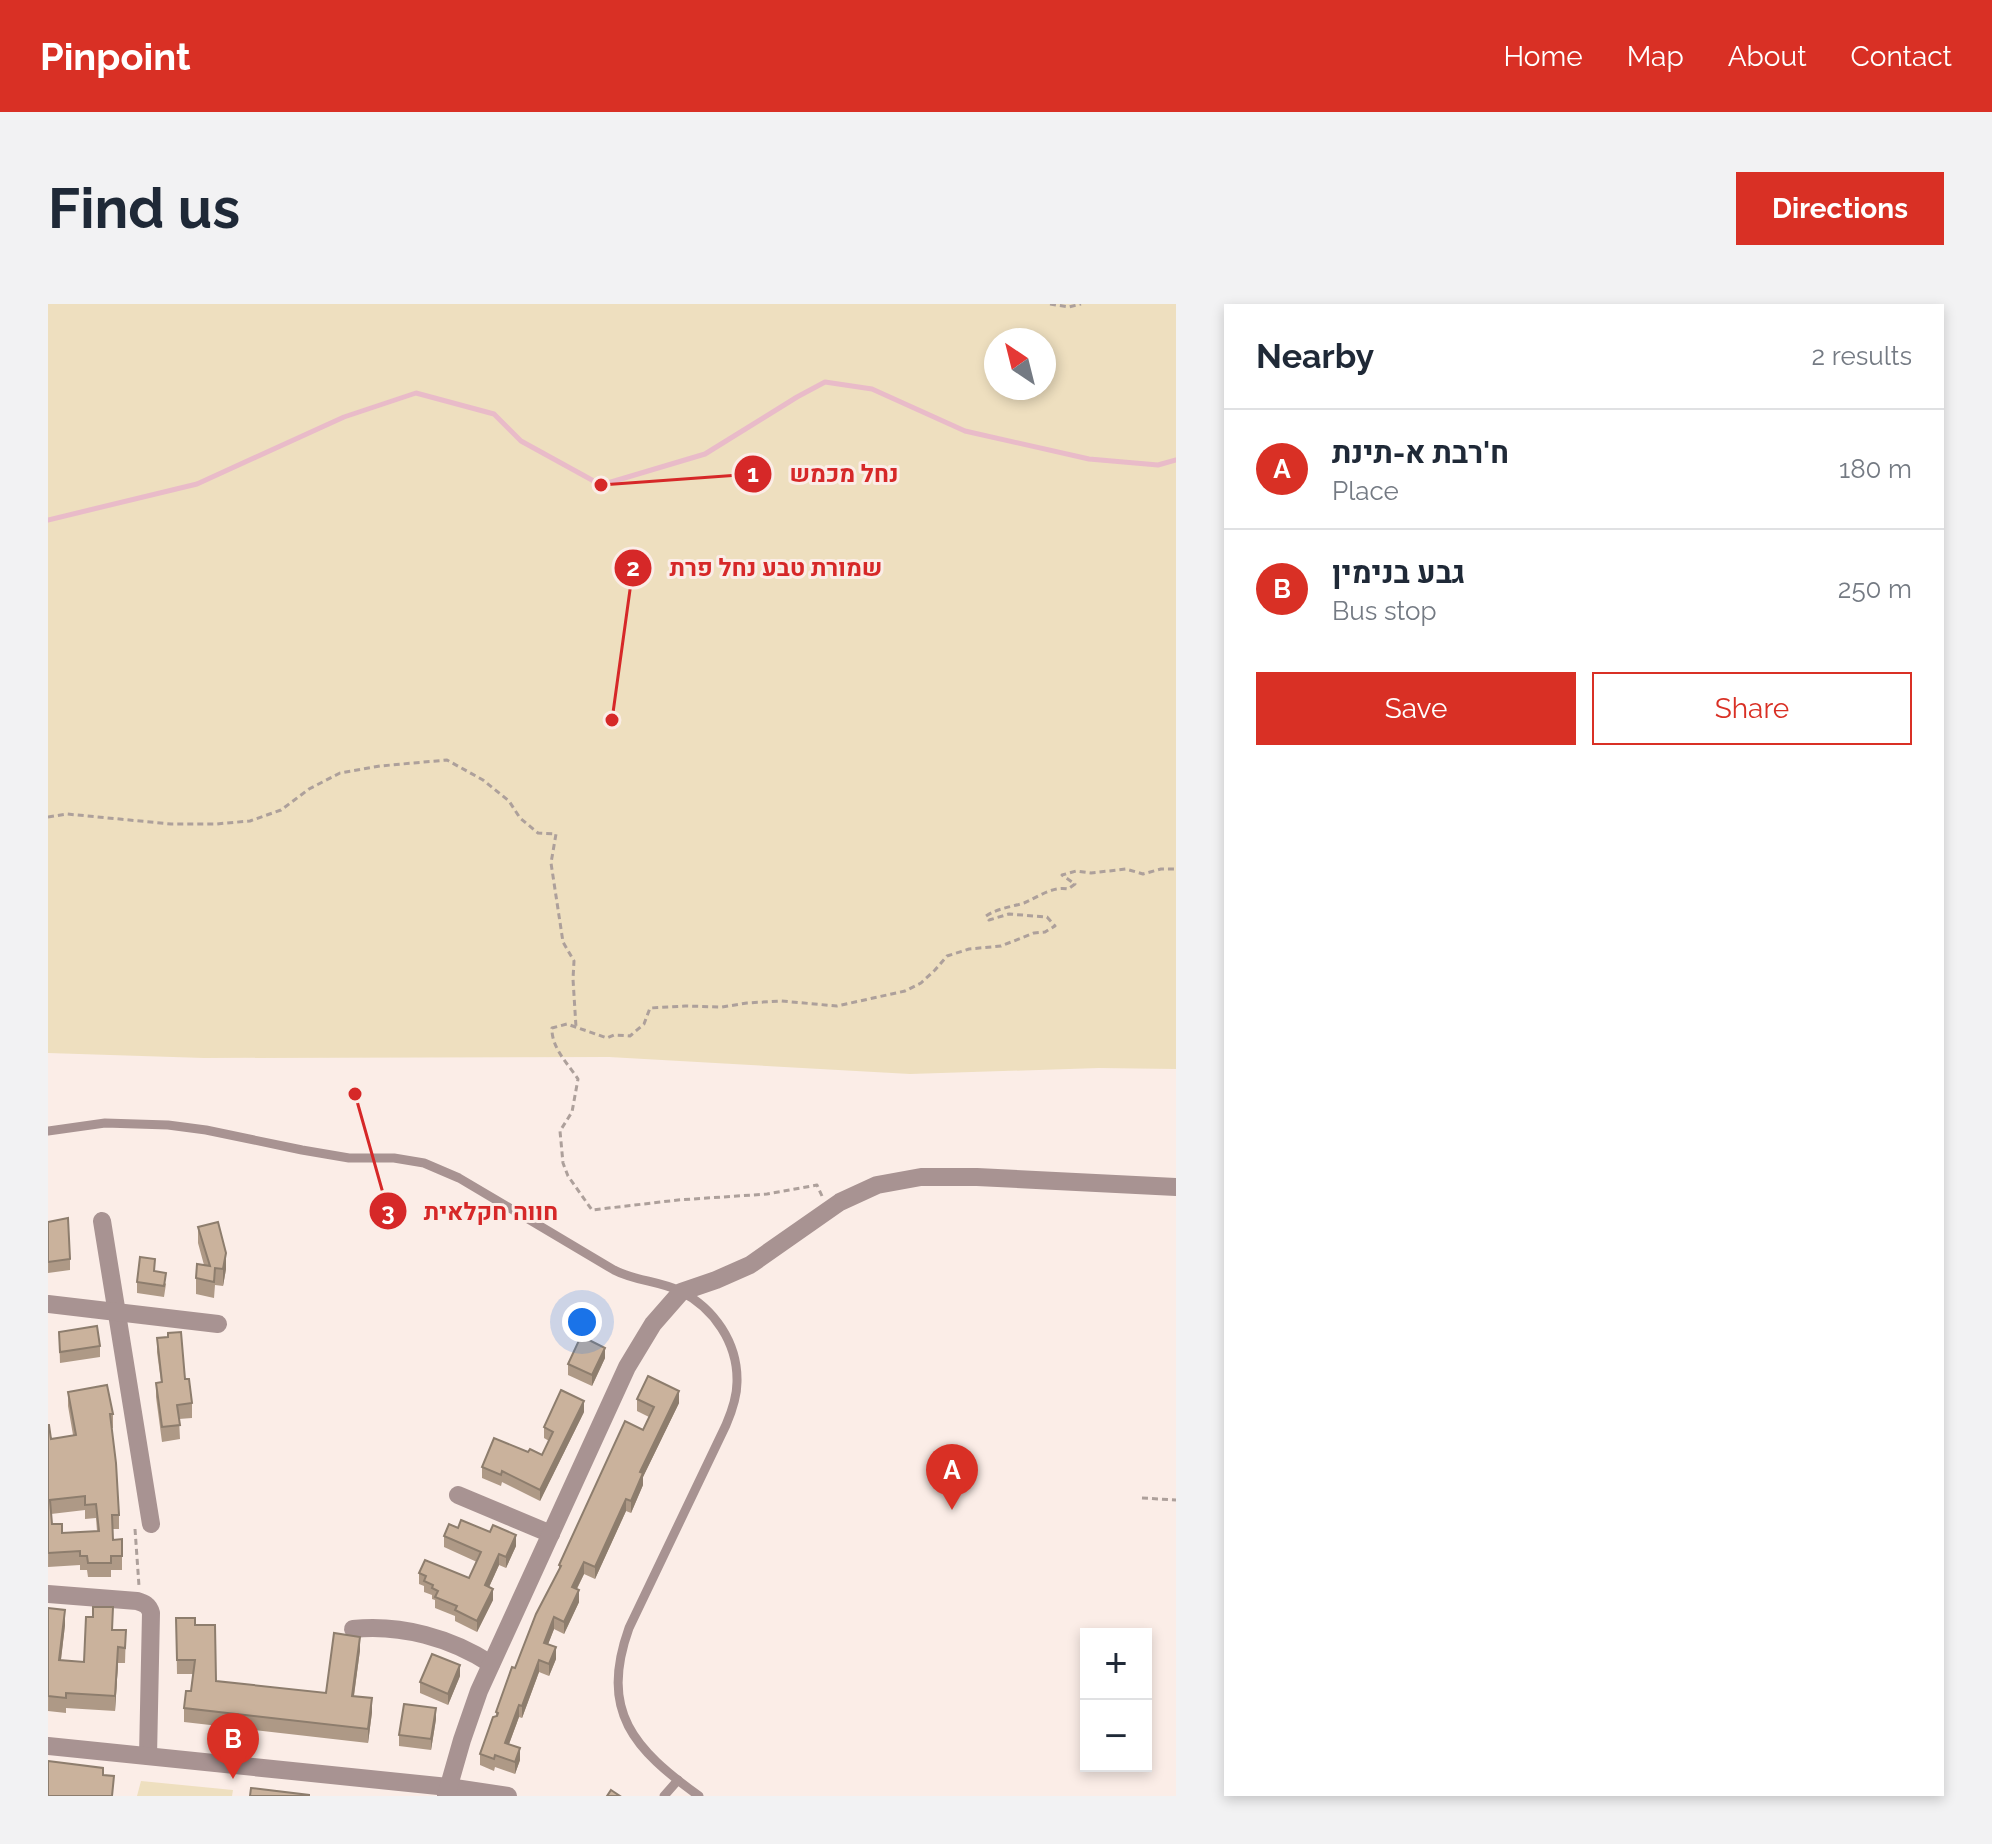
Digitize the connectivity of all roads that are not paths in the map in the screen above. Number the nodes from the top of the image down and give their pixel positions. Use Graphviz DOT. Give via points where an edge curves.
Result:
graph roads {
  1 [pos="48,1131"];
  2 [pos="1176,1187"];
  3 [pos="102,1221"];
  4 [pos="681,1292"];
  5 [pos="48,1304"];
  6 [pos="117,1312"];
  7 [pos="218,1324"];
  8 [pos="458,1495"];
  9 [pos="151,1524"];
  10 [pos="551,1534"];
  11 [pos="48,1594"];
  12 [pos="353,1629"];
  13 [pos="491,1664"];
  14 [pos="48,1746"];
  15 [pos="148,1756"];
  16 [pos="678,1780"];
  17 [pos="447,1792"];
  18 [pos="508,1796"];
  19 [pos="664,1796"];
  20 [pos="699,1796"];
  1 -- 4 [label="lane" via="92,1124 168,1125 349,1158 424,1163 459,1178 617,1272"];
  2 -- 4 [label="street" via="977,1177 921,1177 877,1185 840,1202 750,1265"];
  3 -- 6 [label="street"];
  4 -- 10 [label="street" via="636,1350"];
  4 -- 16 [label="lane" via="712,1315 732,1347 734,1404 629,1628 618,1681 629,1728 649,1756"];
  5 -- 6 [label="street"];
  6 -- 7 [label="street"];
  6 -- 9 [label="street"];
  8 -- 10 [label="street"];
  10 -- 13 [label="street"];
  11 -- 15 [label="street" via="140,1601 148,1606"];
  12 -- 13 [label="street" via="412,1632"];
  13 -- 17 [label="street"];
  14 -- 15 [label="street"];
  15 -- 17 [label="street"];
  16 -- 19 [label="lane"];
  16 -- 20 [label="lane"];
  17 -- 18 [label="street"];
}
